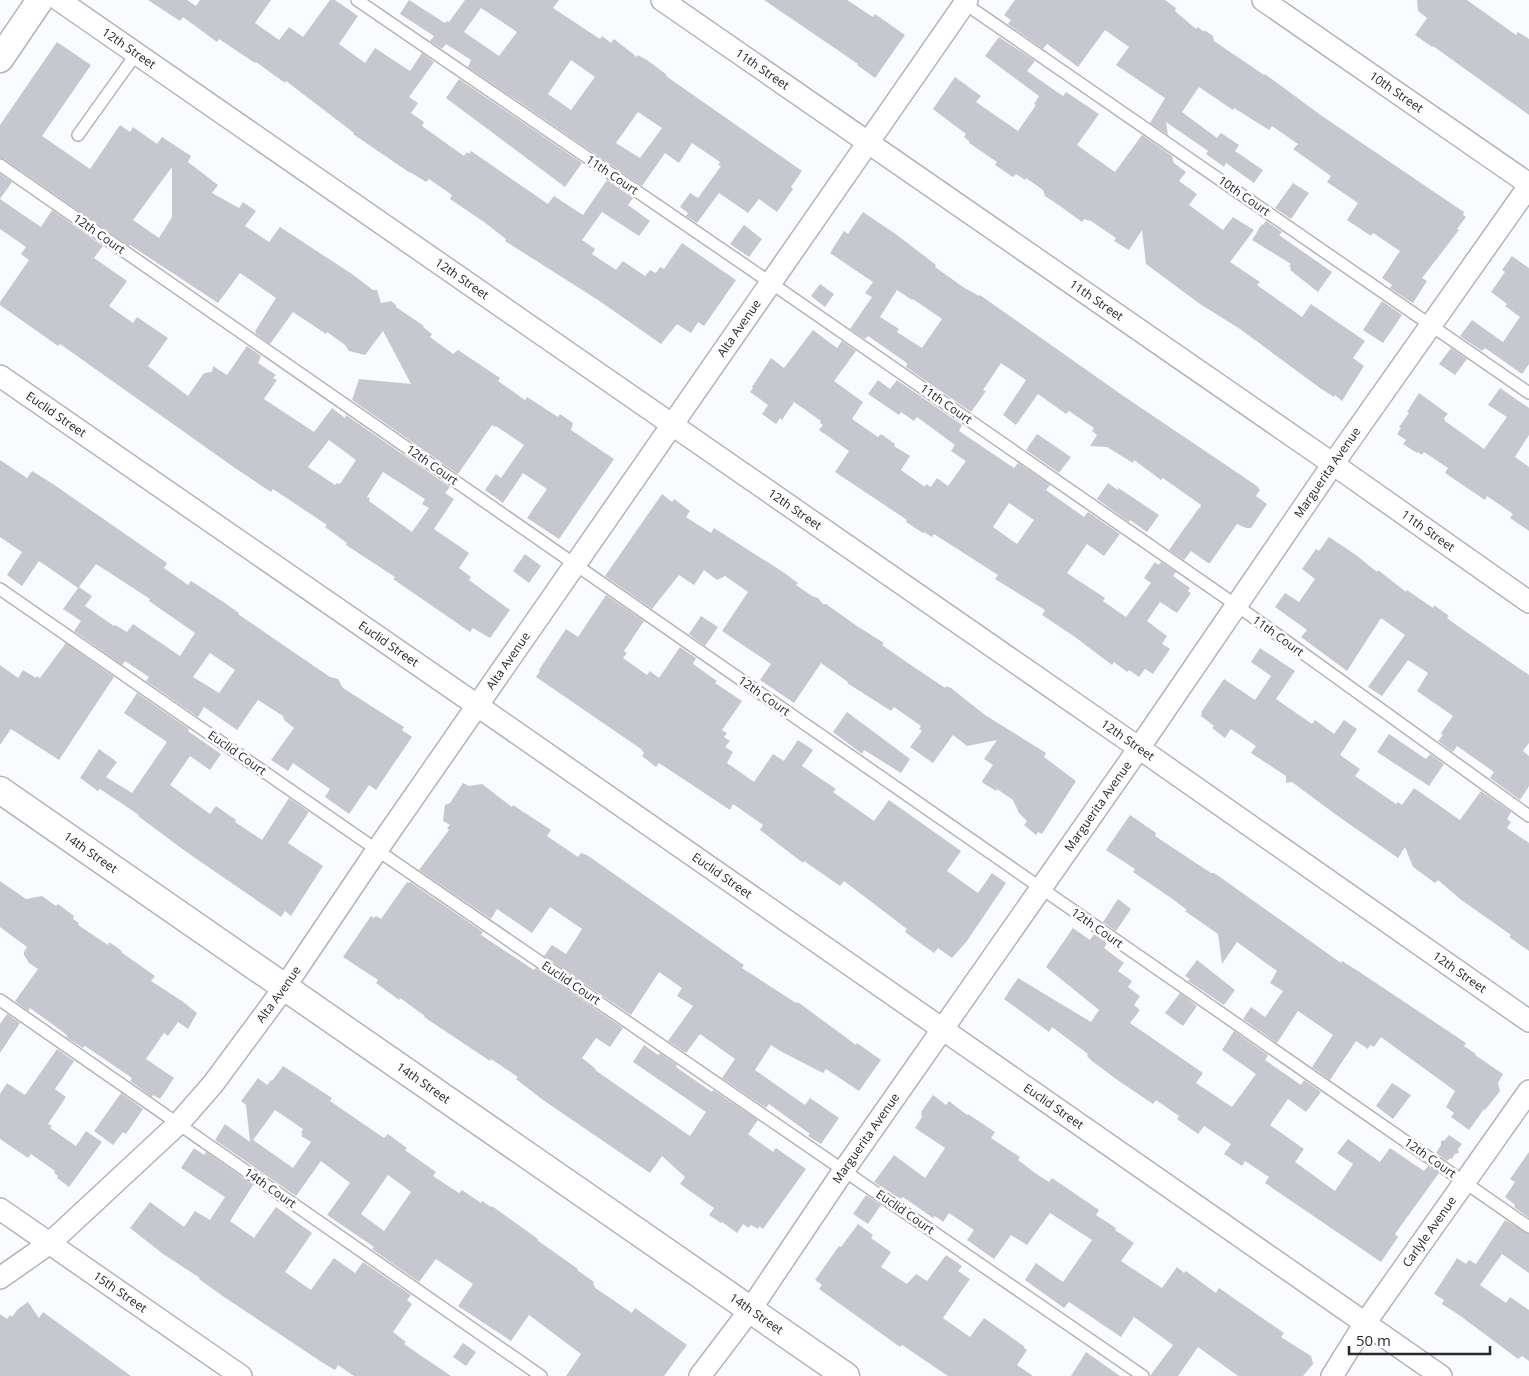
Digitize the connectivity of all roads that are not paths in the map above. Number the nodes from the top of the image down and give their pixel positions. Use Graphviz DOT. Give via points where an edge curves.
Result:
graph roads {
  1 [pos="40,0"];
  2 [pos="59,0"];
  3 [pos="357,0"];
  4 [pos="662,0"];
  5 [pos="1263,0"];
  6 [pos="964,1"];
  7 [pos="136,54"];
  8 [pos="0,59"];
  9 [pos="78,135"];
  10 [pos="870,142"];
  11 [pos="0,165"];
  12 [pos="1529,185"];
  13 [pos="771,283"];
  14 [pos="1431,325"];
  15 [pos="0,376"];
  16 [pos="1529,393"];
  17 [pos="673,426"];
  18 [pos="1333,464"];
  19 [pos="575,565"];
  20 [pos="0,588"];
  21 [pos="1529,602"];
  22 [pos="1236,605"];
  23 [pos="478,706"];
  24 [pos="1139,748"];
  25 [pos="0,790"];
  26 [pos="1529,816"];
  27 [pos="378,850"];
  28 [pos="1040,888"];
  29 [pos="284,988"];
  30 [pos="0,1000"];
  31 [pos="1529,1021"];
  32 [pos="942,1029"];
  33 [pos="1529,1090"];
  34 [pos="178,1124"];
  35 [pos="844,1170"];
  36 [pos="1465,1182"];
  37 [pos="0,1209"];
  38 [pos="1529,1227"];
  39 [pos="50,1243"];
  40 [pos="0,1278"];
  41 [pos="750,1310"];
  42 [pos="1365,1324"];
  43 [pos="241,1376"];
  44 [pos="541,1376"];
  45 [pos="700,1376"];
  46 [pos="846,1376"];
  47 [pos="1143,1376"];
  48 [pos="1332,1376"];
  49 [pos="1440,1376"];
  1 -- 8 [label="street"];
  2 -- 7 [label="street, 12th Street"];
  3 -- 13 [label="lane, 11th Court"];
  4 -- 10 [label="street, 11th Street"];
  5 -- 12 [label="street, 10th Street"];
  6 -- 10 [label="street, Alta Avenue"];
  6 -- 14 [label="lane, 10th Court"];
  7 -- 9 [label="lane"];
  7 -- 17 [label="street, 12th Street"];
  10 -- 13 [label="street, Alta Avenue"];
  10 -- 18 [label="street, 11th Street"];
  11 -- 19 [label="lane, 12th Court"];
  12 -- 14 [label="street, Marguerita Avenue"];
  13 -- 17 [label="street, Alta Avenue"];
  13 -- 22 [label="lane, 11th Court"];
  14 -- 16 [label="lane, 10th Court"];
  14 -- 18 [label="street, Marguerita Avenue"];
  15 -- 23 [label="street, Euclid Street"];
  17 -- 19 [label="street, Alta Avenue"];
  17 -- 24 [label="street, 12th Street"];
  18 -- 21 [label="street, 11th Street"];
  18 -- 22 [label="street, Marguerita Avenue"];
  19 -- 23 [label="street, Alta Avenue"];
  19 -- 28 [label="lane, 12th Court"];
  20 -- 27 [label="lane, Euclid Court"];
  22 -- 24 [label="street, Marguerita Avenue"];
  22 -- 26 [label="lane, 11th Court"];
  23 -- 27 [label="street, Alta Avenue"];
  23 -- 32 [label="street, Euclid Street"];
  24 -- 28 [label="street, Marguerita Avenue"];
  24 -- 31 [label="street, 12th Street"];
  25 -- 29 [label="street, 14th Street"];
  27 -- 29 [label="street, Alta Avenue"];
  27 -- 35 [label="lane, Euclid Court"];
  28 -- 32 [label="street, Marguerita Avenue"];
  28 -- 36 [label="lane, 12th Court"];
  29 -- 34 [label="street, Alta Avenue" via="213,1084"];
  29 -- 41 [label="street, 14th Street"];
  30 -- 34 [label="lane, 14th Court"];
  32 -- 35 [label="street, Marguerita Avenue"];
  32 -- 42 [label="street, Euclid Street"];
  33 -- 36 [label="street, Carlyle Avenue"];
  34 -- 39 [label="street, Alta Avenue"];
  34 -- 44 [label="lane, 14th Court"];
  35 -- 41 [label="street, Marguerita Avenue"];
  35 -- 47 [label="lane, Euclid Court"];
  36 -- 38 [label="lane, 12th Court"];
  36 -- 42 [label="street, Carlyle Avenue"];
  37 -- 39 [label="street, 15th Street"];
  39 -- 40 [label="street, Alta Avenue"];
  39 -- 43 [label="street, 15th Street"];
  41 -- 45 [label="street, Marguerita Avenue"];
  41 -- 46 [label="street, 14th Street"];
  42 -- 48 [label="street, Carlyle Avenue"];
  42 -- 49 [label="street, Euclid Street"];
}
